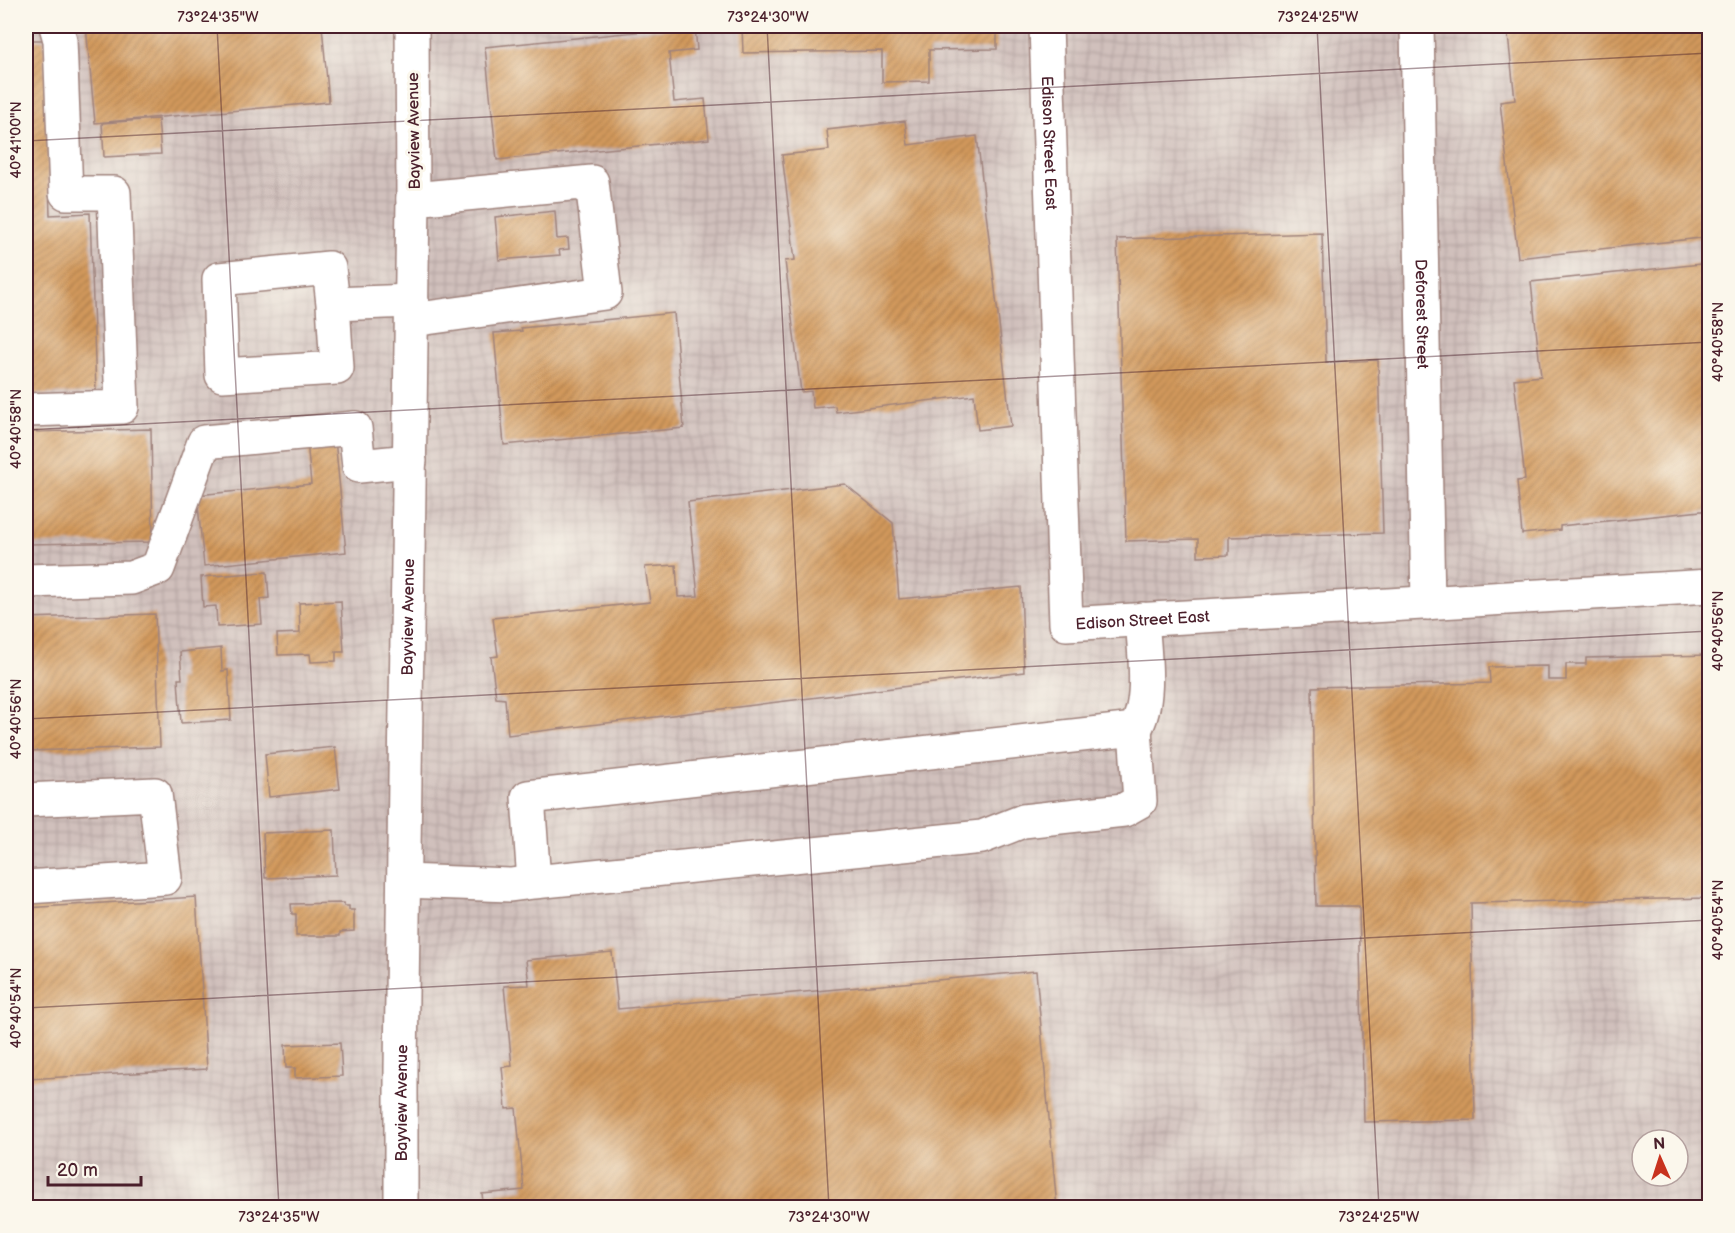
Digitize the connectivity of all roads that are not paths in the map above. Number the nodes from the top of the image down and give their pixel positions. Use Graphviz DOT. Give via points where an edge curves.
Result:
graph roads {
  1 [pos="56,26"];
  2 [pos="412,26"];
  3 [pos="1046,26"];
  4 [pos="1417,26"];
  5 [pos="413,199"];
  6 [pos="333,304"];
  7 [pos="412,310"];
  8 [pos="26,410"];
  9 [pos="410,461"];
  10 [pos="26,581"];
  11 [pos="1710,586"];
  12 [pos="1428,603"];
  13 [pos="1142,619"];
  14 [pos="1136,729"];
  15 [pos="26,800"];
  16 [pos="404,881"];
  17 [pos="534,882"];
  18 [pos="26,886"];
  19 [pos="401,1208"];
  1 -- 8 [label="street" via="60,40 66,193 114,193 122,406"];
  2 -- 5 [label="street, Bayview Avenue"];
  3 -- 13 [label="street, Edison Street East" via="1066,624"];
  4 -- 12 [label="street, Deforest Street"];
  5 -- 7 [label="street, Bayview Avenue"];
  5 -- 7 [label="street" via="592,182 605,293"];
  6 -- 6 [label="street" via="329,268 219,279 222,375 337,368"];
  6 -- 7 [label="street"];
  7 -- 9 [label="street, Bayview Avenue"];
  9 -- 10 [label="street" via="359,466 355,428 204,442 158,568 130,578"];
  9 -- 16 [label="street, Bayview Avenue"];
  11 -- 12 [label="street, Edison Street East"];
  12 -- 13 [label="street, Edison Street East"];
  13 -- 14 [label="street" via="1146,678"];
  14 -- 17 [label="street" via="1140,801 1124,810 1023,821 982,837"];
  14 -- 17 [label="street" via="528,797"];
  15 -- 18 [label="street" via="155,794 165,878"];
  16 -- 17 [label="street" via="510,885"];
  16 -- 19 [label="street, Bayview Avenue"];
}
